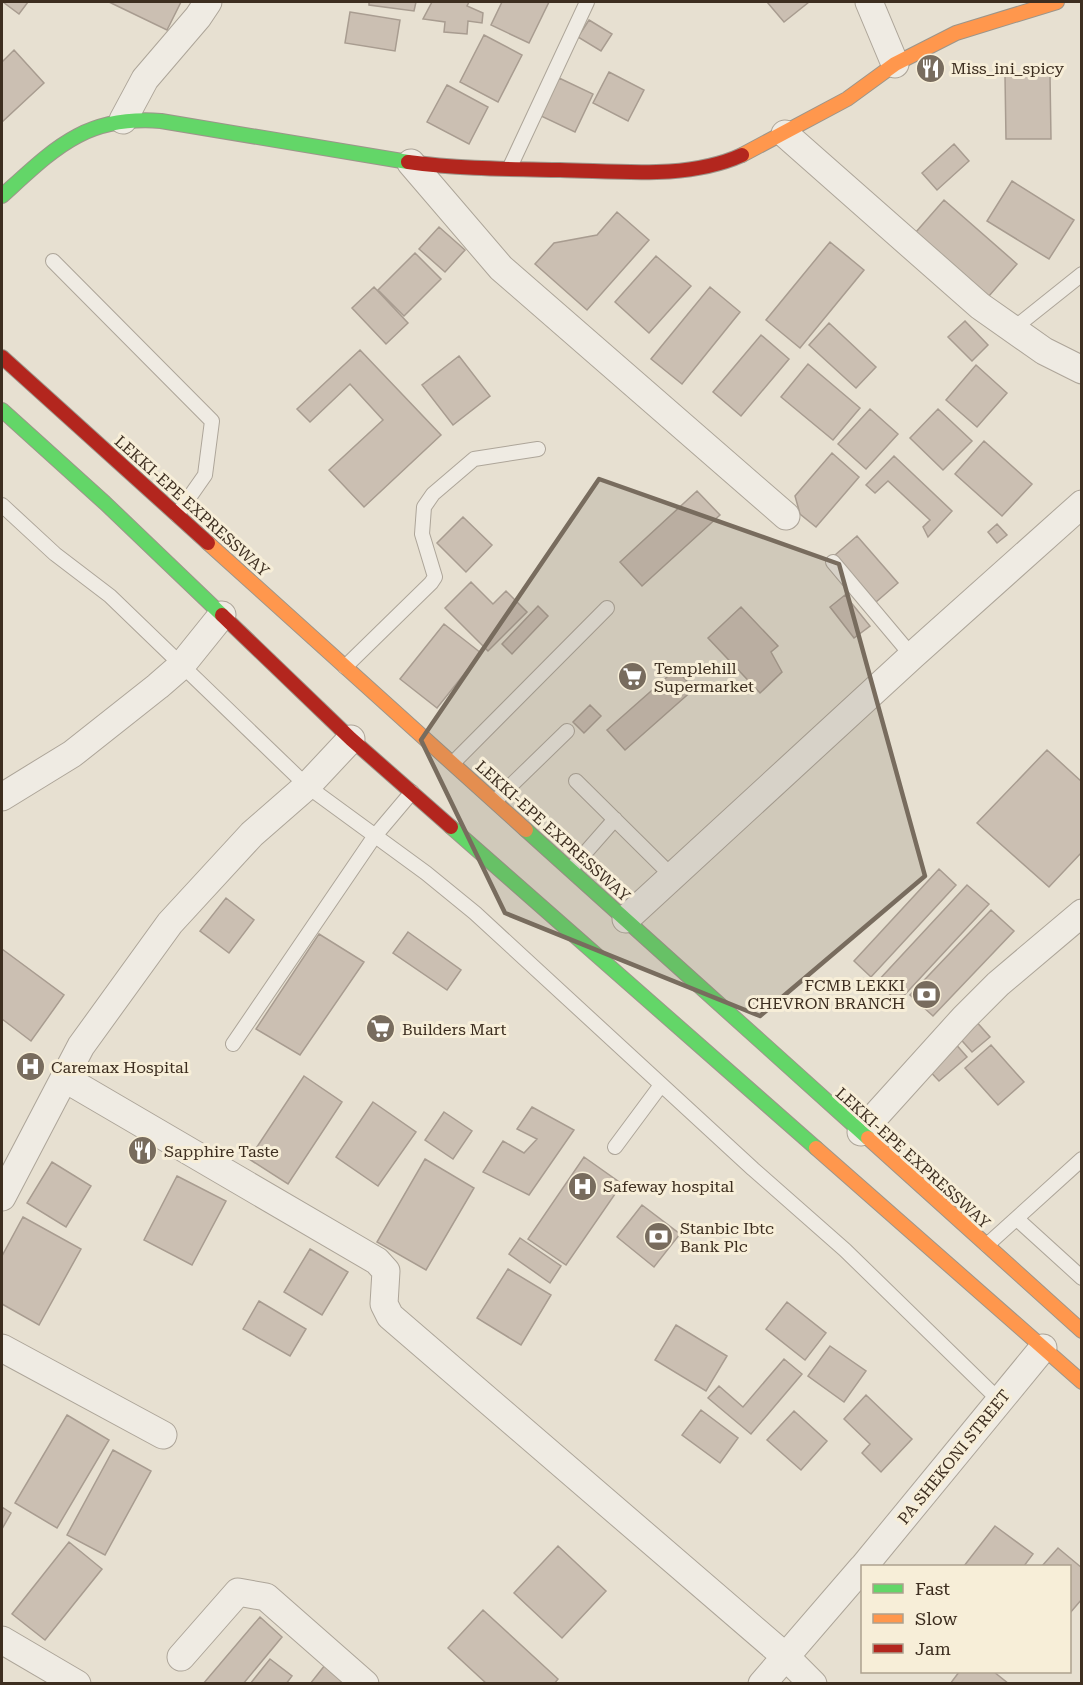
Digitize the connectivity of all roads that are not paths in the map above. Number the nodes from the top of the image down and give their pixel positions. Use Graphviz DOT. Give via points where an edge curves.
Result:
graph roads {
  1 [pos="208,2"];
  2 [pos="587,2"];
  3 [pos="869,2"];
  4 [pos="1057,2"];
  5 [pos="895,64"];
  6 [pos="123,120"];
  7 [pos="785,134"];
  8 [pos="411,163"];
  9 [pos="509,169"];
  10 [pos="2,196"];
  11 [pos="53,261"];
  12 [pos="1082,274"];
  13 [pos="1013,329"];
  14 [pos="2,357"];
  15 [pos="1082,370"];
  16 [pos="2,410"];
  17 [pos="538,449"];
  18 [pos="1082,504"];
  19 [pos="2,505"];
  20 [pos="177,514"];
  21 [pos="786,516"];
  22 [pos="833,562"];
  23 [pos="607,609"];
  24 [pos="222,615"];
  25 [pos="912,656"];
  26 [pos="181,666"];
  27 [pos="345,667"];
  28 [pos="567,731"];
  29 [pos="351,739"];
  30 [pos="453,764"];
  31 [pos="576,781"];
  32 [pos="307,786"];
  33 [pos="412,792"];
  34 [pos="2,797"];
  35 [pos="495,801"];
  36 [pos="615,819"];
  37 [pos="374,837"];
  38 [pos="571,869"];
  39 [pos="672,876"];
  40 [pos="1082,913"];
  41 [pos="626,919"];
  42 [pos="233,1044"];
  43 [pos="64,1078"];
  44 [pos="661,1085"];
  45 [pos="861,1132"];
  46 [pos="615,1147"];
  47 [pos="1082,1159"];
  48 [pos="2,1197"];
  49 [pos="1017,1219"];
  50 [pos="986,1246"];
  51 [pos="1082,1278"];
  52 [pos="1082,1331"];
  53 [pos="2,1348"];
  54 [pos="1043,1348"];
  55 [pos="1082,1382"];
  56 [pos="1000,1401"];
  57 [pos="163,1435"];
  58 [pos="865,1565"];
  59 [pos="861,1569"];
  60 [pos="2,1640"];
  61 [pos="181,1657"];
  62 [pos="786,1657"];
  63 [pos="77,1683"];
  64 [pos="365,1683"];
  65 [pos="762,1683"];
  66 [pos="813,1683"];
  1 -- 6 [label="street" via="145,79"];
  2 -- 9 [label="lane"];
  3 -- 5 [label="street"];
  4 -- 5 [label="main road" via="956,33"];
  5 -- 7 [label="main road" via="847,99"];
  6 -- 8 [label="main road" via="161,121"];
  6 -- 10 [label="main road" via="98,125 68,141"];
  7 -- 9 [label="main road" via="726,162 660,172"];
  7 -- 13 [label="street" via="980,306"];
  8 -- 9 [label="main road"];
  8 -- 21 [label="street" via="501,268"];
  11 -- 20 [label="lane" via="212,421 205,475"];
  12 -- 13 [label="lane"];
  13 -- 15 [label="street" via="1044,351"];
  14 -- 20 [label="main road, LEKKI-EPE EXPRESSWAY"];
  16 -- 24 [label="main road"];
  17 -- 27 [label="lane" via="474,459 433,495 424,507 422,534 435,577"];
  18 -- 25 [label="street"];
  19 -- 26 [label="lane" via="55,554 110,596"];
  20 -- 27 [label="main road, LEKKI-EPE EXPRESSWAY"];
  22 -- 25 [label="lane"];
  23 -- 30 [label="lane"];
  24 -- 26 [label="street"];
  24 -- 29 [label="main road"];
  25 -- 39 [label="street"];
  26 -- 32 [label="lane"];
  26 -- 34 [label="street" via="72,754"];
  27 -- 30 [label="main road, LEKKI-EPE EXPRESSWAY"];
  28 -- 35 [label="lane"];
  29 -- 32 [label="street"];
  29 -- 33 [label="main road"];
  30 -- 35 [label="main road, LEKKI-EPE EXPRESSWAY"];
  31 -- 36 [label="lane"];
  32 -- 37 [label="lane"];
  32 -- 43 [label="street" via="252,834 171,923 81,1046"];
  33 -- 37 [label="lane"];
  33 -- 54 [label="main road"];
  35 -- 38 [label="main road, LEKKI-EPE EXPRESSWAY"];
  36 -- 38 [label="lane"];
  36 -- 39 [label="lane"];
  37 -- 42 [label="lane"];
  37 -- 44 [label="lane" via="475,913"];
  38 -- 41 [label="main road, LEKKI-EPE EXPRESSWAY"];
  39 -- 41 [label="street"];
  40 -- 45 [label="street" via="972,1009"];
  41 -- 45 [label="main road, LEKKI-EPE EXPRESSWAY"];
  43 -- 48 [label="street"];
  43 -- 62 [label="street" via="377,1261 386,1271 384,1304 405,1331"];
  44 -- 46 [label="lane"];
  44 -- 56 [label="lane" via="845,1250"];
  45 -- 50 [label="main road, LEKKI-EPE EXPRESSWAY"];
  47 -- 49 [label="lane"];
  49 -- 50 [label="lane"];
  49 -- 51 [label="lane"];
  50 -- 52 [label="main road, LEKKI-EPE EXPRESSWAY"];
  53 -- 57 [label="street"];
  54 -- 55 [label="main road"];
  54 -- 56 [label="street, PA SHEKONI STREET"];
  56 -- 58 [label="street, PA SHEKONI STREET"];
  59 -- 62 [label="street, PA SHEKONI STREET"];
  60 -- 63 [label="street"];
  61 -- 64 [label="street" via="238,1592 252,1593 266,1598"];
  62 -- 65 [label="street, PA SHEKONI STREET"];
  62 -- 66 [label="street"];
}
